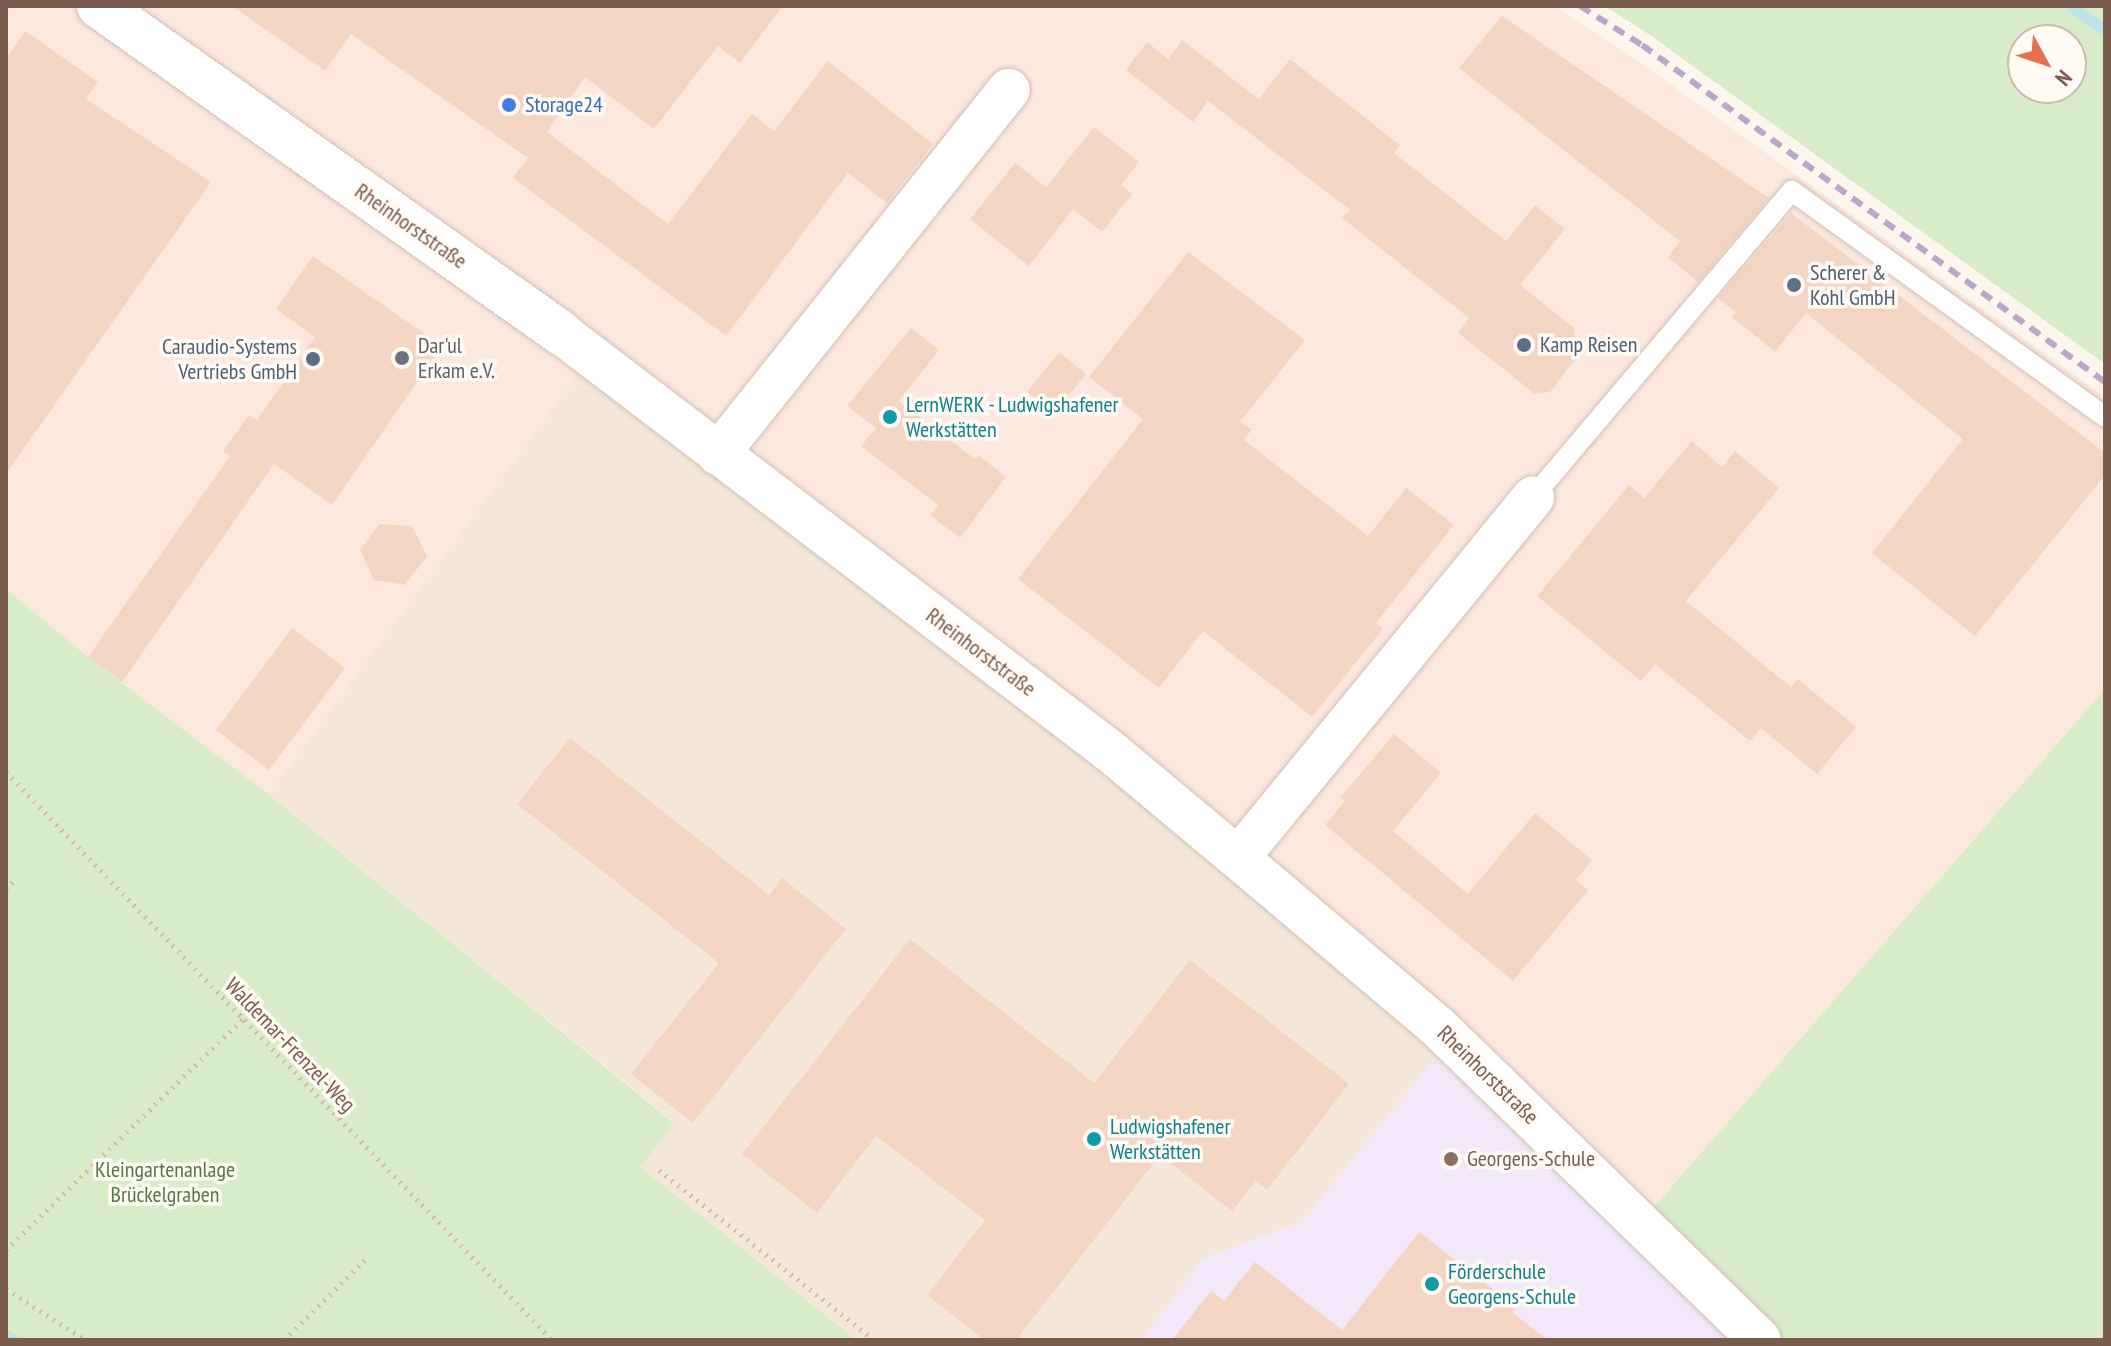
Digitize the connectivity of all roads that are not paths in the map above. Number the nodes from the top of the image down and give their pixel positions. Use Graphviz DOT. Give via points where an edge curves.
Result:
graph roads {
  1 [pos="99,6"];
  2 [pos="1009,90"];
  3 [pos="561,333"];
  4 [pos="2105,417"];
  5 [pos="718,454"];
  6 [pos="1533,497"];
  7 [pos="1238,858"];
  8 [pos="1760,1340"];
  1 -- 3 [label="street, Rheinhorststraße"];
  2 -- 5 [label="street"];
  3 -- 5 [label="street, Rheinhorststraße"];
  4 -- 6 [label="lane" via="1792,191"];
  5 -- 7 [label="street, Rheinhorststraße" via="1110,751"];
  6 -- 7 [label="street"];
  7 -- 8 [label="street, Rheinhorststraße" via="1437,1026"];
}
